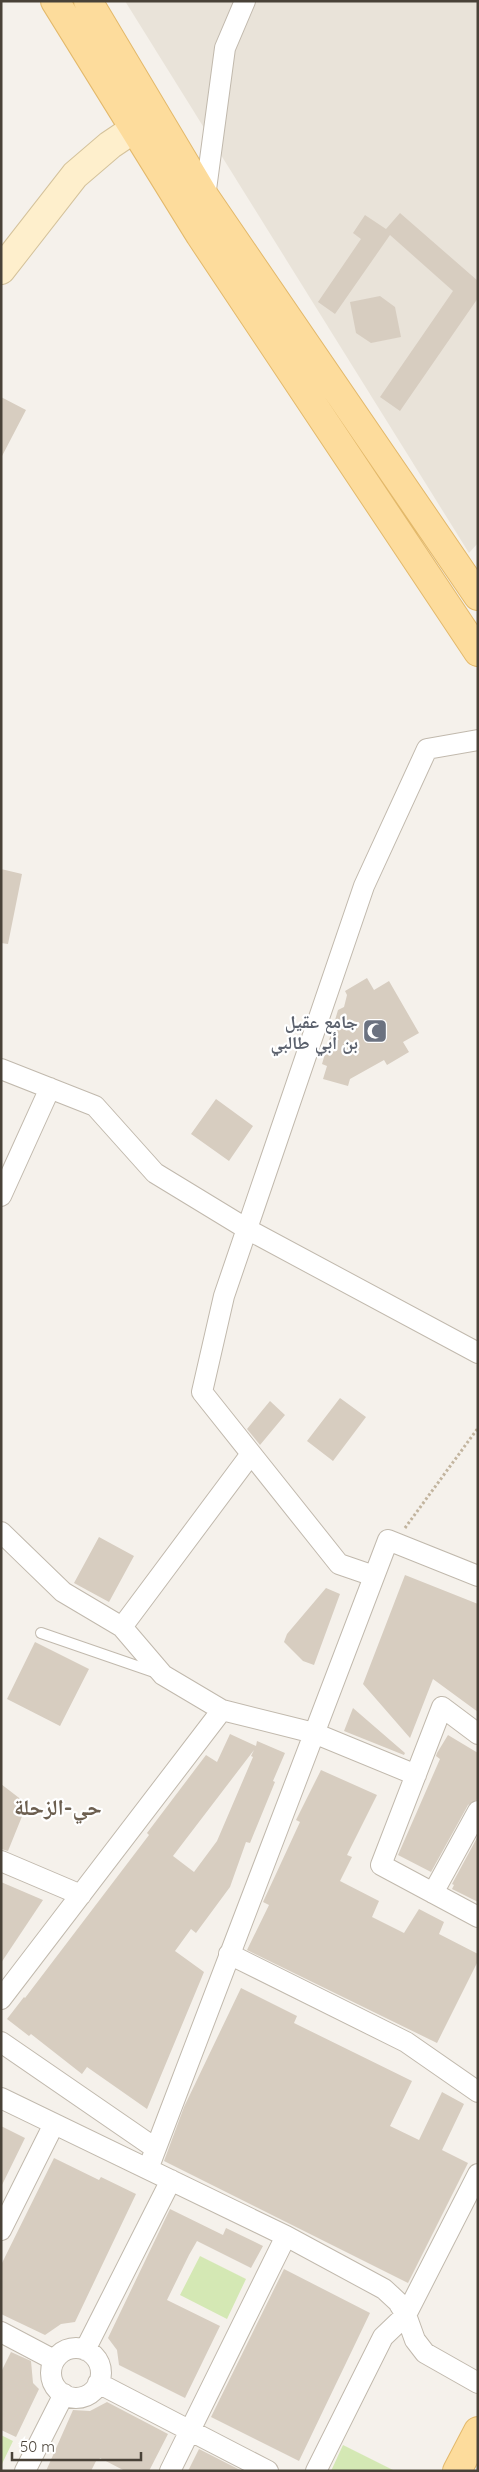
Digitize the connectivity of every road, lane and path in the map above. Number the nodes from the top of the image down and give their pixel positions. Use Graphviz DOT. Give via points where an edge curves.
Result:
graph roads {
  1 [pos="55,1"];
  2 [pos="88,1"];
  3 [pos="245,1"];
  4 [pos="145,122"];
  5 [pos="205,197"];
  6 [pos="1,270"];
  7 [pos="474,581"];
  8 [pos="478,652"];
  9 [pos="478,740"];
  10 [pos="1,1068"];
  11 [pos="50,1088"];
  12 [pos="1,1196"];
  13 [pos="247,1229"];
  14 [pos="478,1353"];
  15 [pos="478,1428"];
  16 [pos="251,1454"];
  17 [pos="1,1532"];
  18 [pos="388,1540"];
  19 [pos="374,1576"];
  20 [pos="478,1576"];
  21 [pos="122,1627"];
  22 [pos="41,1632"];
  23 [pos="163,1675"];
  24 [pos="222,1710"];
  25 [pos="314,1733"];
  26 [pos="478,1734"];
  27 [pos="416,1775"];
  28 [pos="478,1811"];
  29 [pos="1,1861"];
  30 [pos="433,1893"];
  31 [pos="80,1895"];
  32 [pos="478,1917"];
  33 [pos="230,1954"];
  34 [pos="1,1999"];
  35 [pos="1,2042"];
  36 [pos="478,2092"];
  37 [pos="1,2098"];
  38 [pos="54,2124"];
  39 [pos="156,2148"];
  40 [pos="148,2169"];
  41 [pos="478,2174"];
  42 [pos="170,2180"];
  43 [pos="1,2230"];
  44 [pos="286,2236"];
  45 [pos="406,2315"];
  46 [pos="1,2332"];
  47 [pos="85,2350"];
  48 [pos="54,2360"];
  49 [pos="98,2383"];
  50 [pos="478,2383"];
  51 [pos="64,2394"];
  52 [pos="190,2430"];
  53 [pos="478,2431"];
  54 [pos="25,2471"];
  55 [pos="170,2471"];
  56 [pos="268,2471"];
  57 [pos="316,2471"];
  58 [pos="457,2471"];
  1 -- 4 [label="main road"];
  2 -- 4 [label="main road"];
  3 -- 5 [label="street" via="225,48"];
  4 -- 5 [label="main road"];
  4 -- 6 [label="street" via="110,145 75,175"];
  4 -- 8 [label="main road" via="200,235"];
  5 -- 7 [label="main road"];
  9 -- 13 [label="street" via="427,749 364,886"];
  10 -- 11 [label="street"];
  11 -- 12 [label="street"];
  11 -- 13 [label="street" via="95,1106 155,1173"];
  13 -- 14 [label="street"];
  13 -- 16 [label="street" via="224,1296 202,1392"];
  15 -- 18 [label="path" via="408,1526"];
  16 -- 19 [label="street" via="339,1564"];
  16 -- 21 [label="street"];
  17 -- 21 [label="street" via="63,1592"];
  18 -- 19 [label="street"];
  18 -- 20 [label="street"];
  19 -- 25 [label="street"];
  21 -- 23 [label="street"];
  22 -- 23 [label="lane"];
  23 -- 24 [label="street"];
  24 -- 25 [label="street"];
  24 -- 31 [label="street"];
  25 -- 27 [label="street"];
  25 -- 33 [label="street"];
  26 -- 27 [label="street" via="442,1707"];
  27 -- 30 [label="street" via="381,1865"];
  28 -- 30 [label="street"];
  29 -- 31 [label="street"];
  30 -- 32 [label="street"];
  31 -- 34 [label="street"];
  33 -- 36 [label="street" via="406,2042"];
  33 -- 39 [label="street"];
  35 -- 39 [label="street"];
  37 -- 38 [label="street"];
  38 -- 40 [label="street"];
  38 -- 43 [label="street"];
  39 -- 40 [label="street"];
  40 -- 42 [label="street"];
  41 -- 45 [label="street"];
  42 -- 44 [label="street"];
  42 -- 47 [label="street"];
  44 -- 45 [label="street" via="384,2289"];
  44 -- 52 [label="street"];
  45 -- 50 [label="street" via="415,2340 425,2353"];
  45 -- 57 [label="street" via="383,2337"];
  46 -- 48 [label="street"];
  47 -- 48 [label="street" via="68,2349"];
  47 -- 49 [label="street" via="92,2354 100,2367"];
  48 -- 51 [label="street" via="52,2379"];
  49 -- 51 [label="street" via="84,2396 74,2398"];
  49 -- 52 [label="street"];
  51 -- 54 [label="street"];
  52 -- 55 [label="street"];
  52 -- 56 [label="street"];
  53 -- 58 [label="main road"];
}
